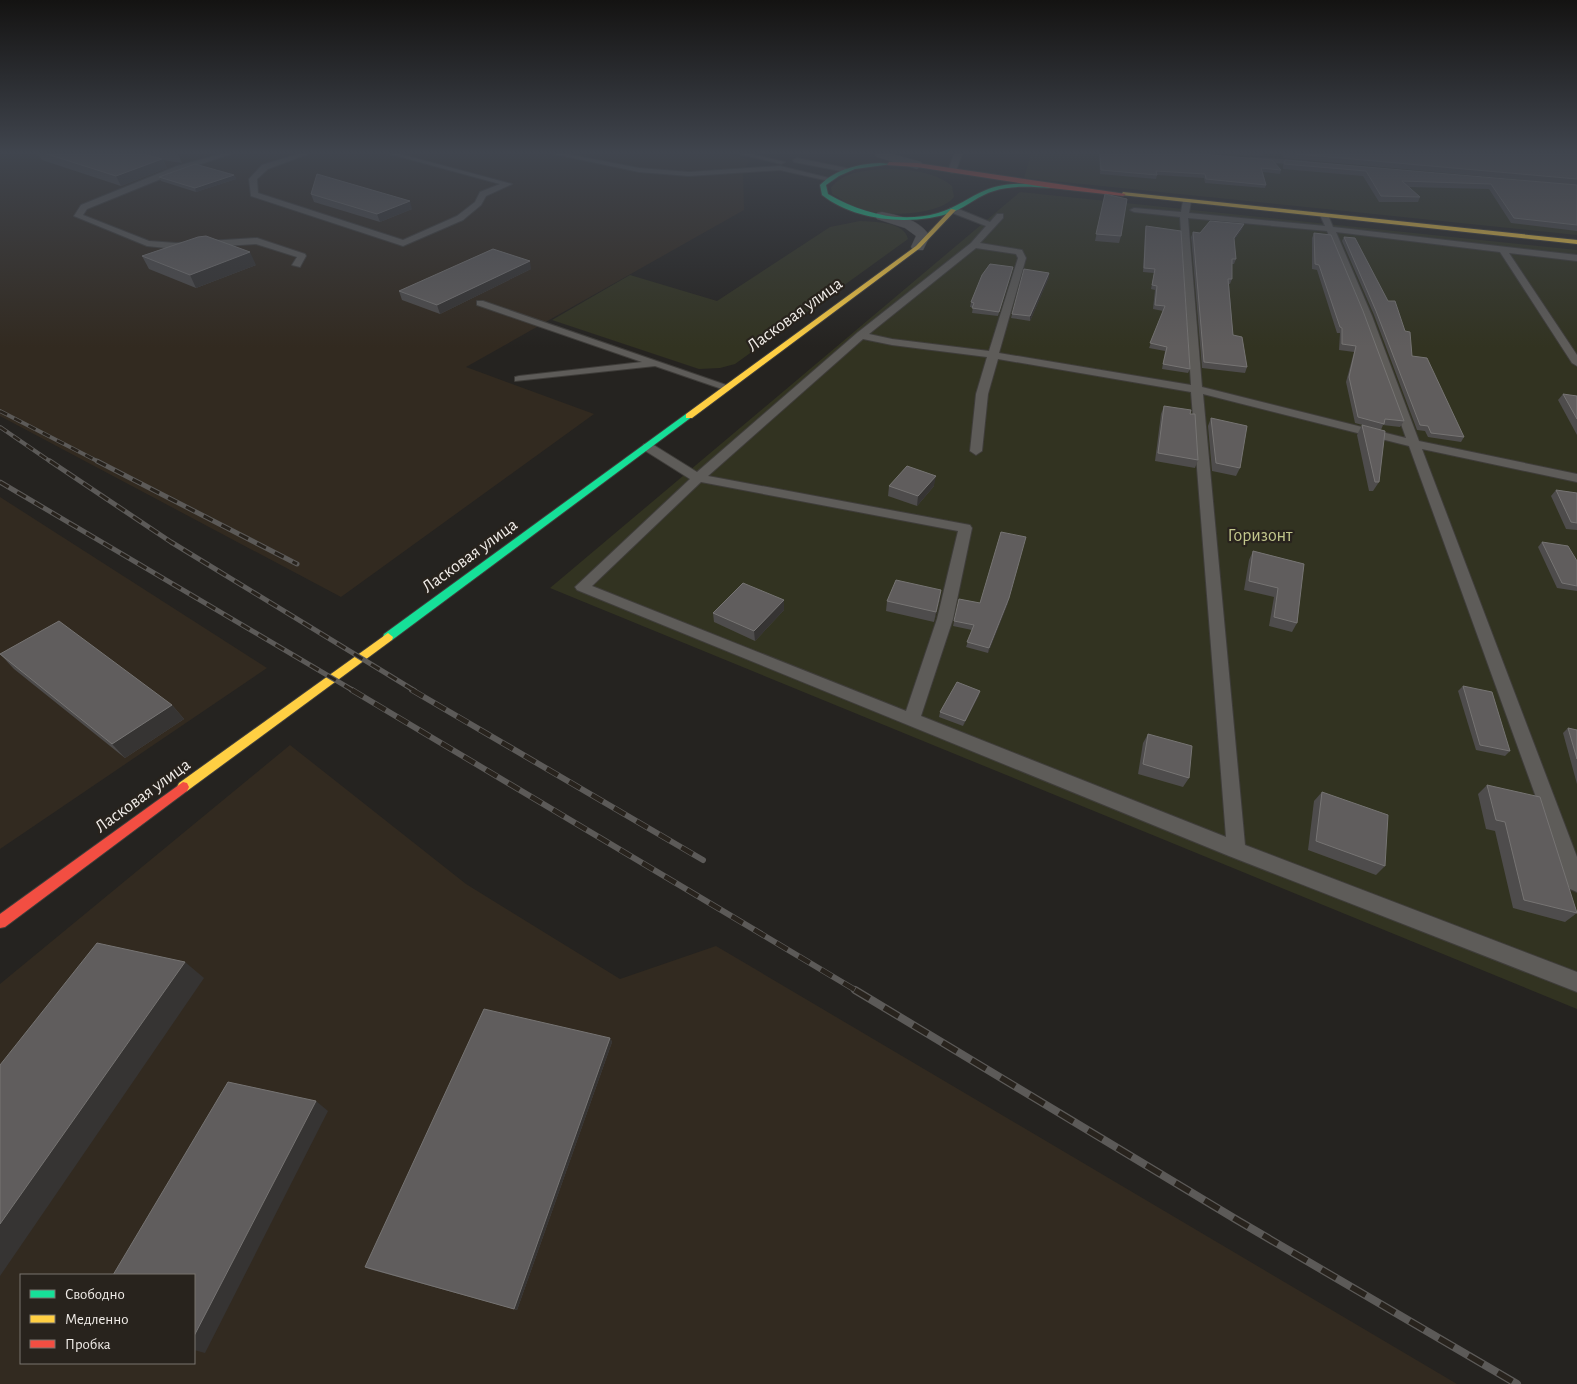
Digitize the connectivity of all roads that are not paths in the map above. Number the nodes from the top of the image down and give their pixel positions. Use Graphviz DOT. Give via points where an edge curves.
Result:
graph roads {
  1 [pos="85,219"];
  2 [pos="329,219"];
  3 [pos="458,219"];
  4 [pos="891,219"];
  5 [pos="945,219"];
  6 [pos="978,219"];
  7 [pos="1184,219"];
  8 [pos="1221,219"];
  9 [pos="1325,219"];
  10 [pos="1358,219"];
  11 [pos="1328,229"];
  12 [pos="1577,242"];
  13 [pos="974,244"];
  14 [pos="918,248"];
  15 [pos="1503,250"];
  16 [pos="1577,258"];
  17 [pos="297,265"];
  18 [pos="480,303"];
  19 [pos="861,335"];
  20 [pos="993,355"];
  21 [pos="657,363"];
  22 [pos="1577,363"];
  23 [pos="519,379"];
  24 [pos="726,387"];
  25 [pos="1199,390"];
  26 [pos="1413,443"];
  27 [pos="648,447"];
  28 [pos="976,451"];
  29 [pos="698,478"];
  30 [pos="1577,478"];
  31 [pos="912,719"];
  32 [pos="1236,850"];
  33 [pos="1577,883"];
  34 [pos="0,922"];
  35 [pos="1577,982"];
  1 -- 17 [label="lane" via="147,243 176,246 258,241 302,256"];
  2 -- 3 [label="lane" via="404,243"];
  4 -- 14 [label="street" via="919,230 923,236"];
  5 -- 14 [label="street, Ласковая улица"];
  6 -- 13 [label="lane" via="995,221"];
  7 -- 25 [label="lane"];
  8 -- 11 [label="lane"];
  9 -- 11 [label="lane"];
  10 -- 12 [label="street"];
  11 -- 15 [label="lane"];
  11 -- 26 [label="lane" via="1367,316"];
  13 -- 19 [label="lane"];
  13 -- 20 [label="lane" via="1018,252 1022,258"];
  14 -- 24 [label="street, Ласковая улица"];
  15 -- 16 [label="lane"];
  15 -- 22 [label="lane"];
  18 -- 21 [label="lane"];
  19 -- 20 [label="lane"];
  19 -- 29 [label="lane"];
  20 -- 25 [label="lane"];
  20 -- 28 [label="lane" via="982,394"];
  21 -- 23 [label="lane"];
  21 -- 24 [label="lane"];
  24 -- 27 [label="street, Ласковая улица"];
  25 -- 26 [label="lane"];
  25 -- 32 [label="lane"];
  26 -- 30 [label="lane"];
  26 -- 33 [label="lane"];
  27 -- 29 [label="lane"];
  27 -- 34 [label="street, Ласковая улица"];
  29 -- 31 [label="lane" via="965,528 945,619"];
  29 -- 31 [label="lane" via="582,587"];
  31 -- 32 [label="lane"];
  32 -- 35 [label="lane"];
}
